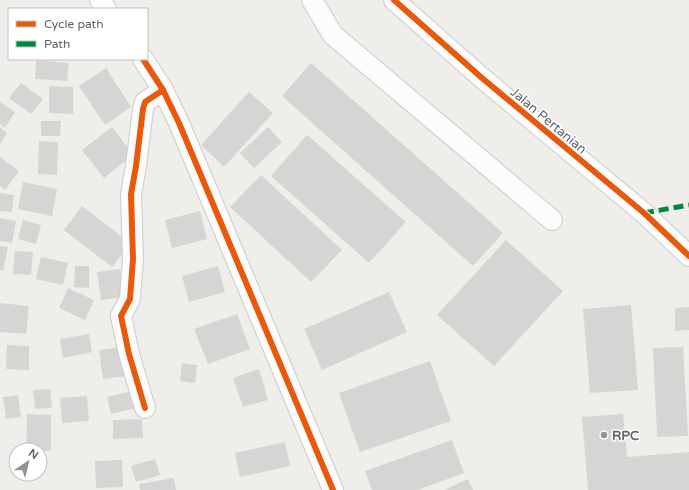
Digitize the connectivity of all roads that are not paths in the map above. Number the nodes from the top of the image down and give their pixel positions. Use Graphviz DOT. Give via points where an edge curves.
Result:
graph roads {
  1 [pos="312,0"];
  2 [pos="394,0"];
  3 [pos="144,60"];
  4 [pos="163,90"];
  5 [pos="552,220"];
  6 [pos="689,256"];
  7 [pos="146,408"];
  8 [pos="333,490"];
  1 -- 5 [label="street" via="334,35"];
  2 -- 6 [label="street, Jalan Pertanian" via="482,78 644,213"];
  3 -- 4 [label="street"];
  4 -- 7 [label="street" via="145,102 143,109 131,194 133,259 130,299 121,316 129,354"];
  4 -- 8 [label="street" via="257,305"];
}
